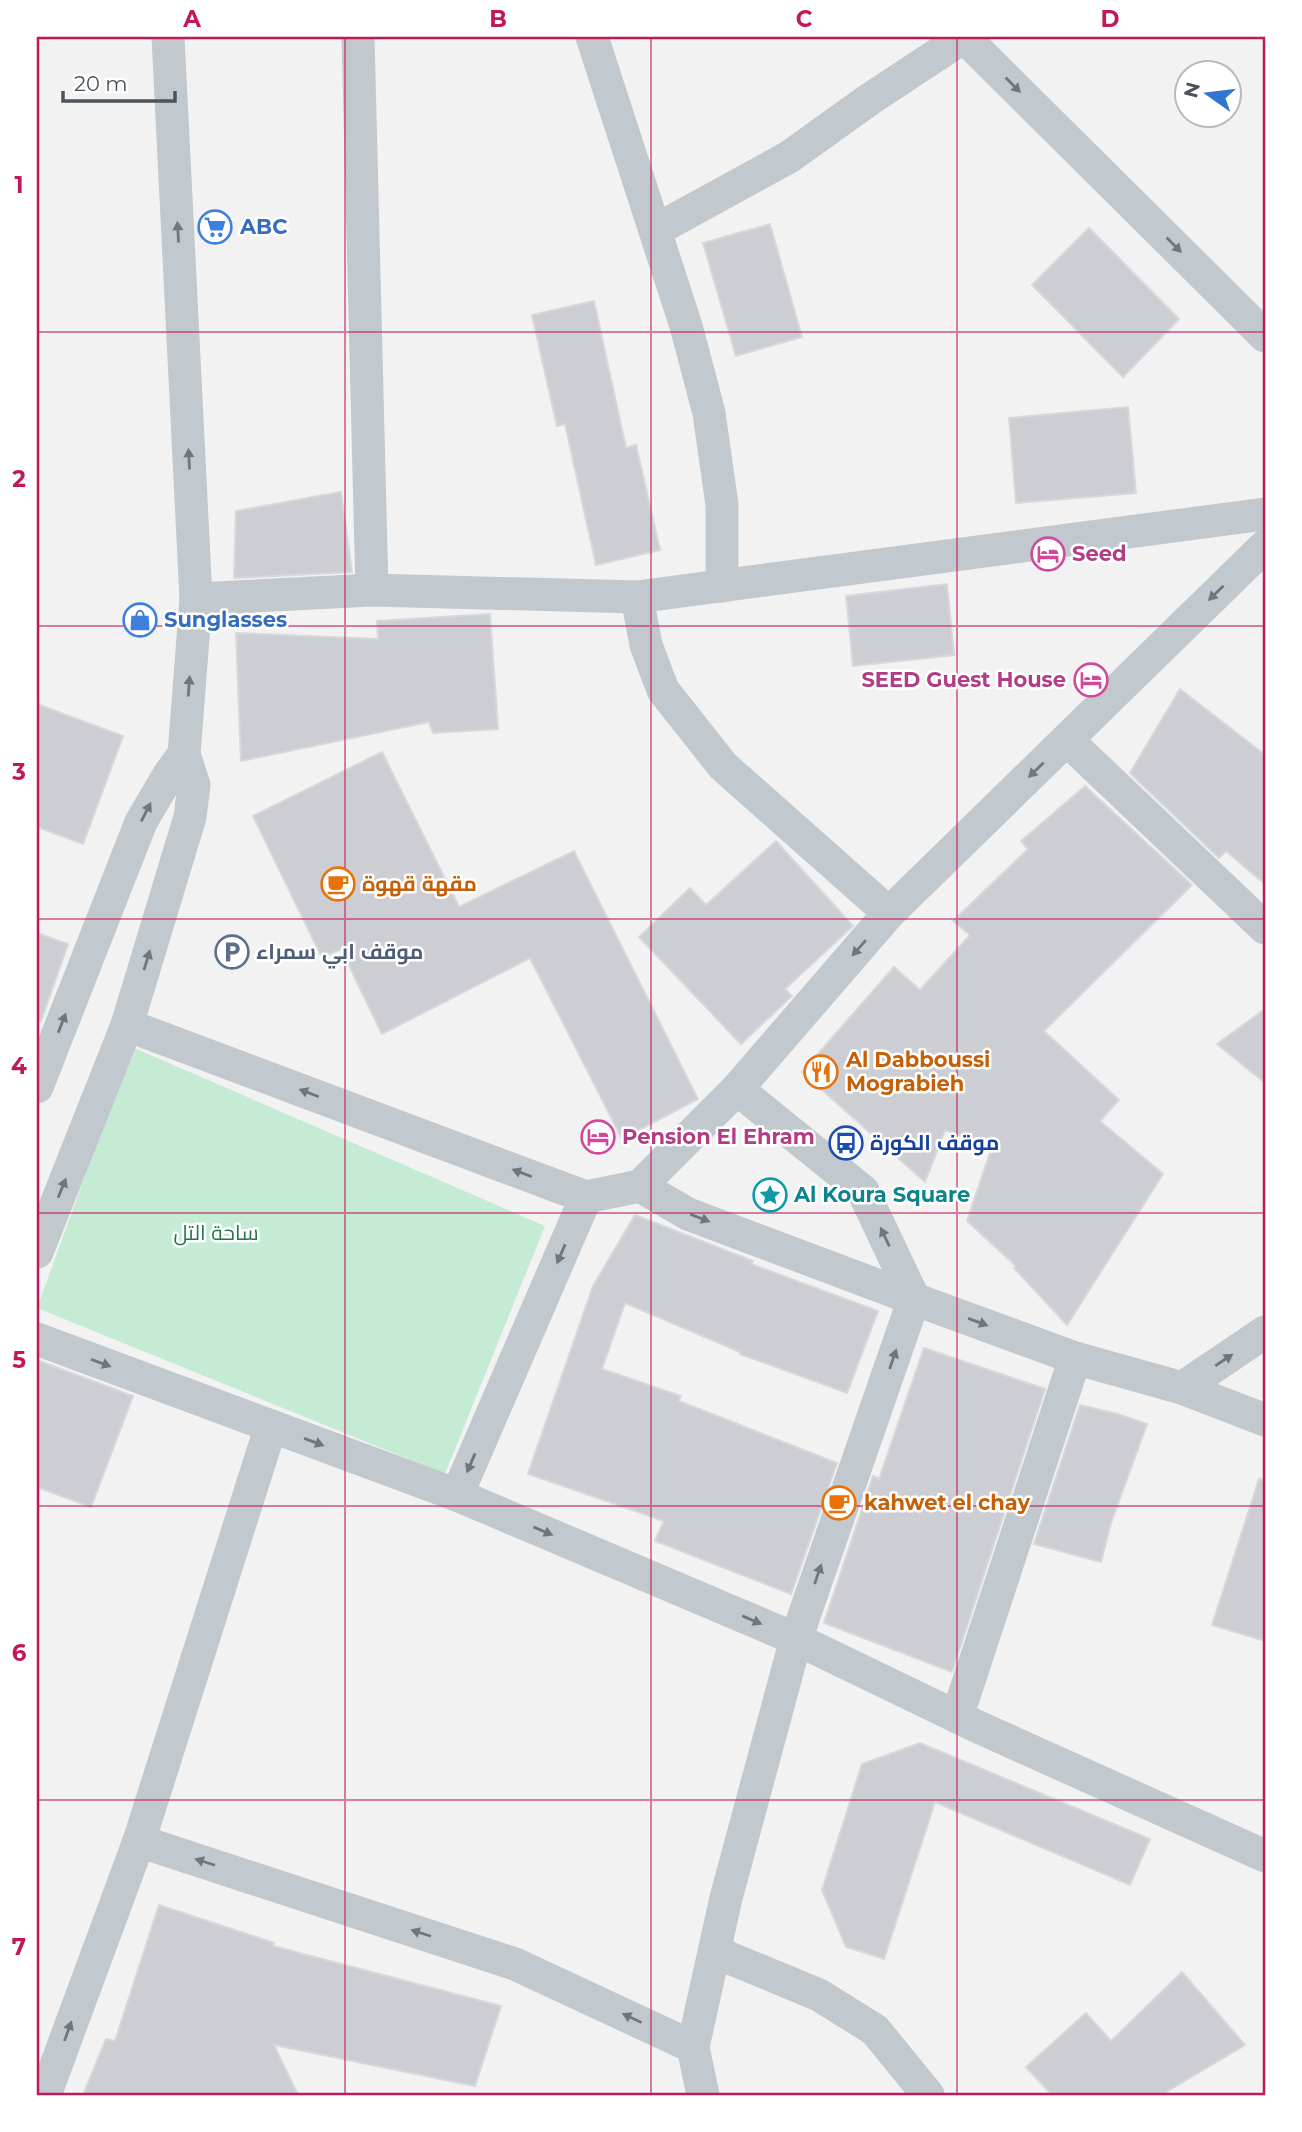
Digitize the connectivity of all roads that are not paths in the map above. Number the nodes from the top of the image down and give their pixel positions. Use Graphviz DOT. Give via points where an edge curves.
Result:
graph roads {
  1 [pos="168,37"];
  2 [pos="358,37"];
  3 [pos="592,37"];
  4 [pos="964,37"];
  5 [pos="656,230"];
  6 [pos="1265,336"];
  7 [pos="1265,514"];
  8 [pos="1265,546"];
  9 [pos="722,586"];
  10 [pos="372,590"];
  11 [pos="637,597"];
  12 [pos="196,599"];
  13 [pos="1067,740"];
  14 [pos="184,754"];
  15 [pos="889,914"];
  16 [pos="1265,928"];
  17 [pos="127,1025"];
  18 [pos="37,1087"];
  19 [pos="737,1089"];
  20 [pos="640,1186"];
  21 [pos="586,1198"];
  22 [pos="37,1252"];
  23 [pos="914,1299"];
  24 [pos="1265,1332"];
  25 [pos="37,1339"];
  26 [pos="1075,1358"];
  27 [pos="1182,1388"];
  28 [pos="1265,1420"];
  29 [pos="271,1426"];
  30 [pos="457,1495"];
  31 [pos="796,1639"];
  32 [pos="957,1717"];
  33 [pos="139,1841"];
  34 [pos="1265,1856"];
  35 [pos="715,1952"];
  36 [pos="693,2078"];
  37 [pos="44,2095"];
  38 [pos="928,2095"];
  12 -- 1 [label="street, one-way"];
  2 -- 10 [label="street"];
  3 -- 5 [label="street"];
  4 -- 5 [label="street" via="789,157"];
  4 -- 6 [label="street, one-way"];
  5 -- 9 [label="street" via="709,414 722,505"];
  7 -- 9 [label="street"];
  8 -- 13 [label="street, one-way"];
  9 -- 11 [label="street"];
  10 -- 11 [label="street"];
  10 -- 12 [label="street"];
  11 -- 15 [label="street" via="646,645 663,690 714,755"];
  14 -- 12 [label="street, one-way"];
  13 -- 15 [label="street, one-way"];
  13 -- 16 [label="street"];
  17 -- 14 [label="street, one-way" via="190,817 194,785"];
  18 -- 14 [label="street, one-way" via="141,822"];
  15 -- 19 [label="street, one-way"];
  21 -- 17 [label="street, one-way"];
  22 -- 17 [label="street, one-way"];
  19 -- 20 [label="street"];
  23 -- 19 [label="street, one-way" via="863,1191"];
  20 -- 21 [label="street"];
  20 -- 23 [label="street, one-way" via="688,1214"];
  21 -- 30 [label="street, one-way"];
  23 -- 26 [label="street, one-way"];
  31 -- 23 [label="street, one-way"];
  27 -- 24 [label="street, one-way"];
  25 -- 29 [label="street, one-way"];
  26 -- 27 [label="street"];
  26 -- 32 [label="street"];
  27 -- 28 [label="street"];
  29 -- 30 [label="street, one-way"];
  29 -- 33 [label="street"];
  30 -- 31 [label="street, one-way"];
  31 -- 32 [label="street"];
  31 -- 35 [label="street"];
  32 -- 34 [label="street"];
  36 -- 33 [label="street, one-way" via="515,1964"];
  37 -- 33 [label="street, one-way"];
  35 -- 36 [label="street"];
  35 -- 38 [label="street" via="819,1995 875,2030"];
}
